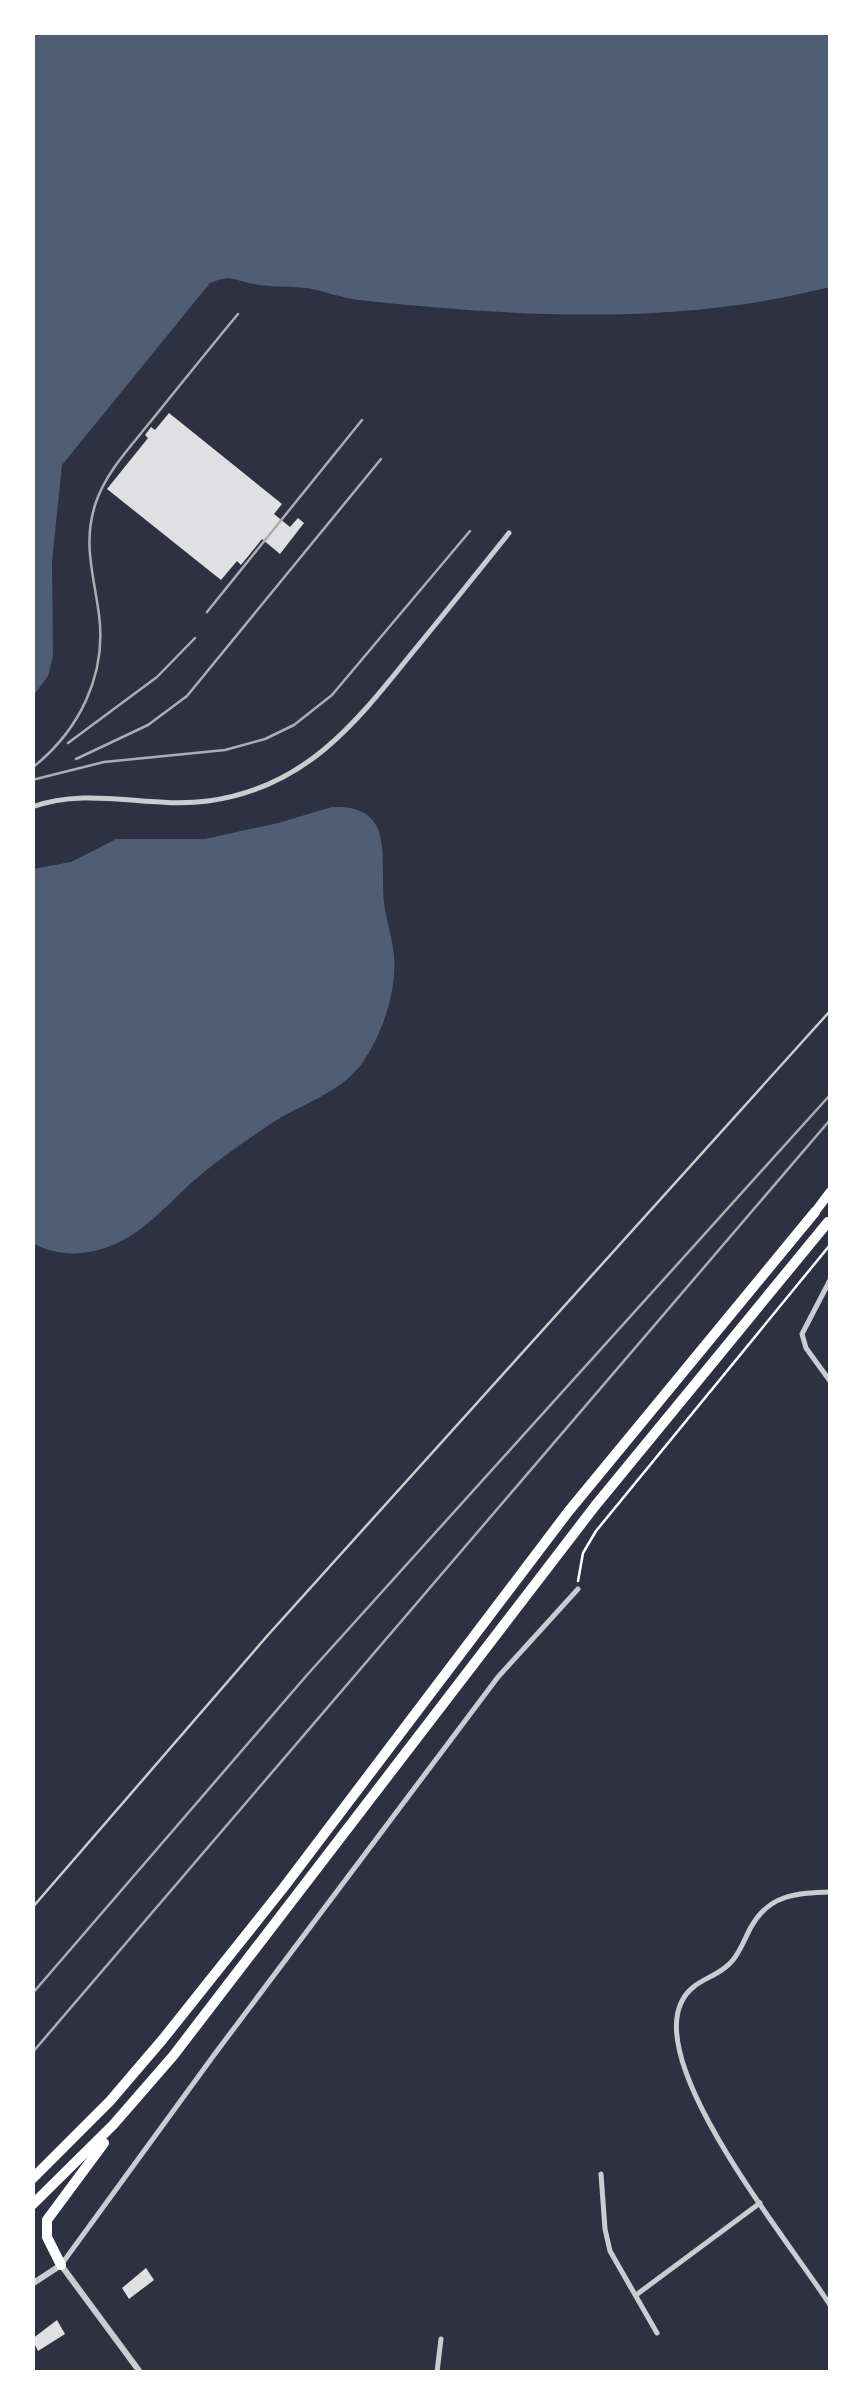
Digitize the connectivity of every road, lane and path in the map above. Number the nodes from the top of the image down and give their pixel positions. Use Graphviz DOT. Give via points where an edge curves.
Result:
graph roads {
  1 [pos="509,533"];
  2 [pos="32,807"];
  3 [pos="830,1011"];
  4 [pos="830,1192"];
  5 [pos="815,1212"];
  6 [pos="830,1222"];
  7 [pos="830,1245"];
  8 [pos="830,1280"];
  9 [pos="830,1381"];
  10 [pos="578,1589"];
  11 [pos="830,1892"];
  12 [pos="32,1908"];
  13 [pos="148,2086"];
  14 [pos="601,2174"];
  15 [pos="32,2179"];
  16 [pos="760,2203"];
  17 [pos="32,2204"];
  18 [pos="61,2265"];
  19 [pos="32,2284"];
  20 [pos="636,2296"];
  21 [pos="830,2305"];
  22 [pos="657,2333"];
  23 [pos="441,2339"];
  24 [pos="140,2372"];
  25 [pos="437,2372"];
  1 -- 2 [label="street" via="352,726 297,770 220,799 84,796"];
  3 -- 12 [label="lane" via="281,1620"];
  4 -- 5 [label="highway"];
  5 -- 15 [label="highway" via="578,1500 175,2024"];
  6 -- 13 [label="highway" via="594,1506"];
  7 -- 10 [label="path" via="596,1531 580,1561"];
  8 -- 9 [label="street" via="802,1334"];
  10 -- 18 [label="street" via="498,1677"];
  11 -- 16 [label="street" via="772,1902 728,1966 689,1990 676,2019 682,2060 706,2114"];
  13 -- 17 [label="highway"];
  13 -- 18 [label="highway" via="49,2216 48,2241"];
  14 -- 20 [label="street" via="607,2242"];
  16 -- 20 [label="street"];
  16 -- 21 [label="street"];
  18 -- 19 [label="street"];
  18 -- 24 [label="street"];
  20 -- 22 [label="street"];
  23 -- 25 [label="street"];
}
